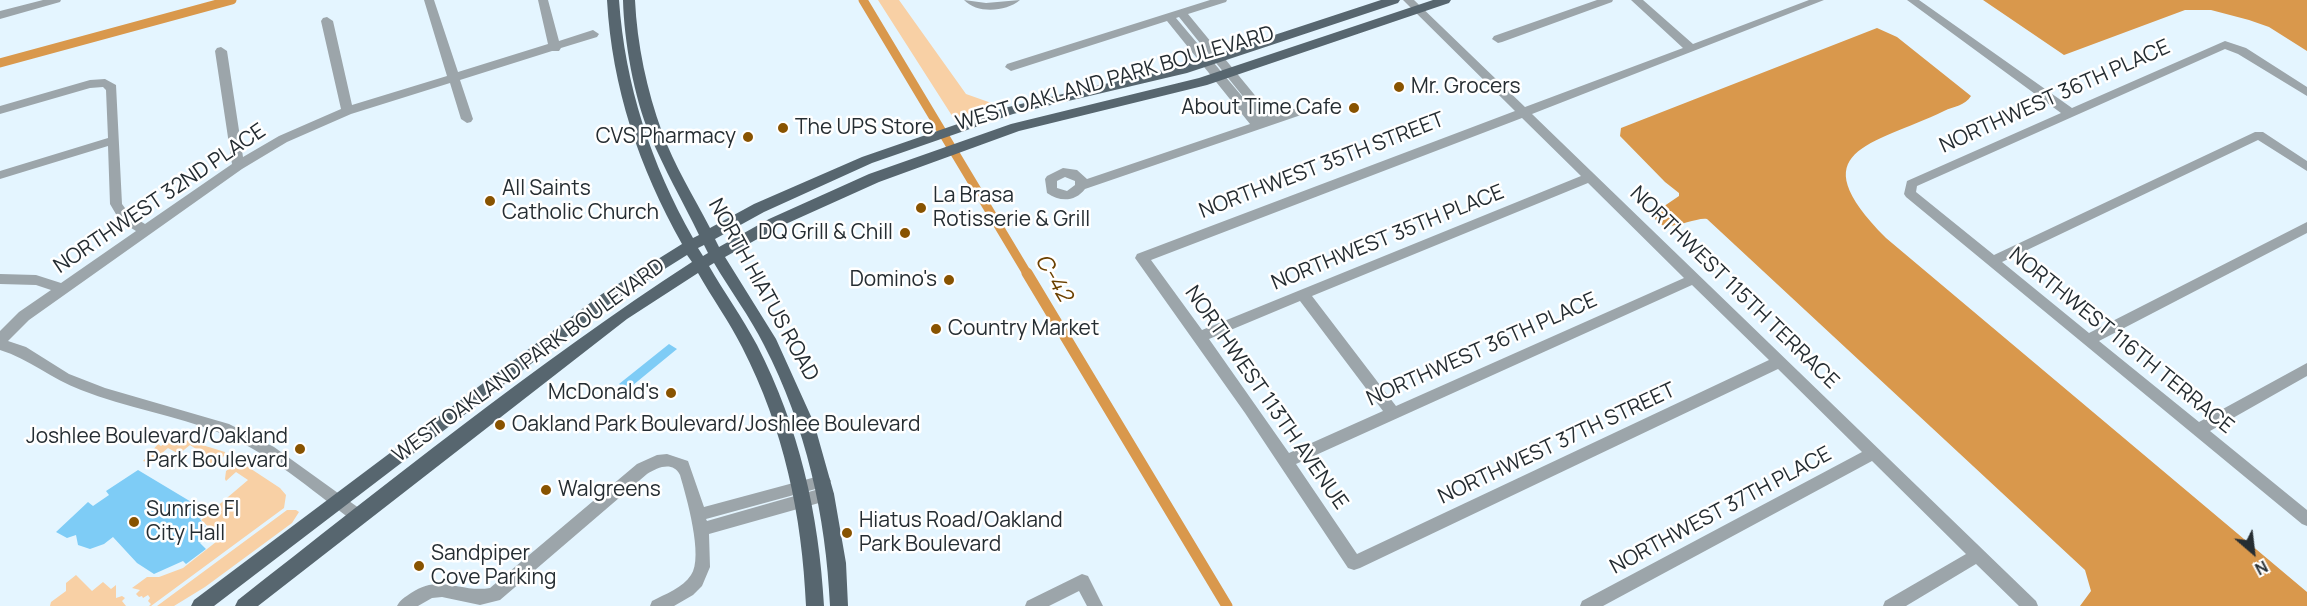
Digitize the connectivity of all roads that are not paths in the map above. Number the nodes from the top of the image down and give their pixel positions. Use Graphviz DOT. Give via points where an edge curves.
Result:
graph roads {
  1 [pos="56,0"];
  2 [pos="429,0"];
  3 [pos="543,0"];
  4 [pos="612,0"];
  5 [pos="629,0"];
  6 [pos="1015,0"];
  7 [pos="1222,0"];
  8 [pos="1394,0"];
  9 [pos="1445,0"];
  10 [pos="1608,0"];
  11 [pos="1636,0"];
  12 [pos="1819,0"];
  13 [pos="1912,0"];
  14 [pos="974,3"];
  15 [pos="1413,5"];
  16 [pos="1181,13"];
  17 [pos="0,15"];
  18 [pos="1169,17"];
  19 [pos="327,21"];
  20 [pos="593,34"];
  21 [pos="1498,39"];
  22 [pos="555,48"];
  23 [pos="1690,48"];
  24 [pos="221,51"];
  25 [pos="1213,61"];
  26 [pos="1011,67"];
  27 [pos="1224,75"];
  28 [pos="455,79"];
  29 [pos="2307,92"];
  30 [pos="0,110"];
  31 [pos="347,111"];
  32 [pos="1522,111"];
  33 [pos="1296,112"];
  34 [pos="2070,113"];
  35 [pos="467,119"];
  36 [pos="1264,124"];
  37 [pos="114,140"];
  38 [pos="238,166"];
  39 [pos="2307,167"];
  40 [pos="0,175"];
  41 [pos="1591,177"];
  42 [pos="1082,186"];
  43 [pos="1910,194"];
  44 [pos="2307,227"];
  45 [pos="146,231"];
  46 [pos="705,237"];
  47 [pos="690,246"];
  48 [pos="716,255"];
  49 [pos="1142,258"];
  50 [pos="1990,262"];
  51 [pos="700,264"];
  52 [pos="0,279"];
  53 [pos="1694,279"];
  54 [pos="63,289"];
  55 [pos="1304,296"];
  56 [pos="1201,336"];
  57 [pos="2088,340"];
  58 [pos="0,342"];
  59 [pos="1779,362"];
  60 [pos="2307,369"];
  61 [pos="1393,413"];
  62 [pos="2198,430"];
  63 [pos="1872,454"];
  64 [pos="1287,461"];
  65 [pos="825,487"];
  66 [pos="803,493"];
  67 [pos="339,501"];
  68 [pos="357,516"];
  69 [pos="2307,519"];
  70 [pos="699,522"];
  71 [pos="1978,555"];
  72 [pos="1354,563"];
  73 [pos="200,606"];
  74 [pos="244,606"];
  75 [pos="405,606"];
  76 [pos="658,606"];
  77 [pos="815,606"];
  78 [pos="839,606"];
  79 [pos="1032,606"];
  80 [pos="1095,606"];
  81 [pos="1588,606"];
  82 [pos="1891,606"];
  83 [pos="2030,606"];
  1 -- 17 [label="street"];
  2 -- 28 [label="street"];
  3 -- 22 [label="street"];
  4 -- 47 [label="main road, NORTH HIATUS ROAD" via="613,32 632,119 662,192"];
  5 -- 46 [label="main road, NORTH HIATUS ROAD" via="631,33 655,130"];
  6 -- 14 [label="street" via="995,6"];
  7 -- 16 [label="street"];
  8 -- 25 [label="main road, WEST OAKLAND PARK BOULEVARD"];
  9 -- 15 [label="main road, WEST OAKLAND PARK BOULEVARD"];
  10 -- 21 [label="street"];
  11 -- 23 [label="street"];
  12 -- 23 [label="street, NORTHWEST 35TH STREET"];
  13 -- 34 [label="street"];
  15 -- 27 [label="main road, WEST OAKLAND PARK BOULEVARD"];
  15 -- 32 [label="street, NORTHWEST 115TH TERRACE"];
  16 -- 18 [label="street"];
  16 -- 25 [label="street"];
  18 -- 25 [label="street"];
  18 -- 26 [label="street"];
  19 -- 31 [label="street"];
  20 -- 22 [label="street, NORTHWEST 32ND PLACE"];
  22 -- 28 [label="street, NORTHWEST 32ND PLACE"];
  23 -- 32 [label="street, NORTHWEST 35TH STREET"];
  24 -- 38 [label="street"];
  25 -- 27 [label="street"];
  25 -- 46 [label="main road, WEST OAKLAND PARK BOULEVARD" via="1046,101 908,146 810,183"];
  27 -- 36 [label="street"];
  27 -- 48 [label="main road, WEST OAKLAND PARK BOULEVARD" via="1047,118 918,161 831,196"];
  28 -- 31 [label="street, NORTHWEST 32ND PLACE"];
  28 -- 35 [label="street"];
  29 -- 34 [label="street, NORTHWEST 36TH PLACE" via="2242,51 2225,45"];
  30 -- 37 [label="street" via="105,83 112,88"];
  31 -- 38 [label="street, NORTHWEST 32ND PLACE" via="283,139"];
  32 -- 41 [label="street, NORTHWEST 115TH TERRACE"];
  32 -- 49 [label="street, NORTHWEST 35TH STREET"];
  33 -- 36 [label="street"];
  34 -- 43 [label="street, NORTHWEST 36TH PLACE" via="1911,184"];
  36 -- 42 [label="street"];
  37 -- 40 [label="street"];
  37 -- 45 [label="street" via="116,204 125,218"];
  38 -- 45 [label="street, NORTHWEST 32ND PLACE"];
  39 -- 50 [label="street" via="2259,135"];
  41 -- 53 [label="street, NORTHWEST 115TH TERRACE"];
  41 -- 55 [label="street, NORTHWEST 35TH PLACE"];
  43 -- 50 [label="street, NORTHWEST 116TH TERRACE"];
  44 -- 57 [label="street"];
  45 -- 54 [label="street, NORTHWEST 32ND PLACE"];
  46 -- 47 [label="main road, WEST OAKLAND PARK BOULEVARD"];
  46 -- 48 [label="main road, NORTH HIATUS ROAD"];
  47 -- 51 [label="main road, NORTH HIATUS ROAD"];
  47 -- 67 [label="main road, WEST OAKLAND PARK BOULEVARD" via="568,326"];
  48 -- 51 [label="main road, WEST OAKLAND PARK BOULEVARD"];
  48 -- 65 [label="main road, NORTH HIATUS ROAD" via="785,372 806,423"];
  49 -- 56 [label="street, NORTHWEST 113TH AVENUE"];
  50 -- 57 [label="street, NORTHWEST 116TH TERRACE"];
  51 -- 66 [label="main road, NORTH HIATUS ROAD" via="751,349 786,429"];
  51 -- 68 [label="main road, WEST OAKLAND PARK BOULEVARD" via="589,340"];
  52 -- 54 [label="street" via="36,280"];
  53 -- 59 [label="street, NORTHWEST 115TH TERRACE"];
  53 -- 61 [label="street, NORTHWEST 36TH PLACE"];
  54 -- 58 [label="street, NORTHWEST 32ND PLACE" via="24,316"];
  55 -- 56 [label="street, NORTHWEST 35TH PLACE"];
  55 -- 61 [label="street"];
  56 -- 64 [label="street, NORTHWEST 113TH AVENUE"];
  57 -- 62 [label="street, NORTHWEST 116TH TERRACE"];
  58 -- 67 [label="street" via="64,378 103,393 224,428 269,451"];
  59 -- 63 [label="street, NORTHWEST 115TH TERRACE"];
  59 -- 72 [label="street, NORTHWEST 37TH STREET"];
  60 -- 62 [label="street"];
  61 -- 64 [label="street, NORTHWEST 36TH PLACE"];
  62 -- 69 [label="street, NORTHWEST 116TH TERRACE"];
  63 -- 71 [label="street, NORTHWEST 115TH TERRACE"];
  63 -- 81 [label="street, NORTHWEST 37TH PLACE"];
  64 -- 72 [label="street, NORTHWEST 113TH AVENUE"];
  65 -- 66 [label="street"];
  65 -- 78 [label="main road, NORTH HIATUS ROAD" via="837,563"];
  66 -- 70 [label="street"];
  66 -- 77 [label="main road, NORTH HIATUS ROAD"];
  67 -- 68 [label="street"];
  67 -- 73 [label="main road, WEST OAKLAND PARK BOULEVARD"];
  68 -- 74 [label="main road, WEST OAKLAND PARK BOULEVARD"];
  70 -- 75 [label="street" via="685,469 677,462 660,460 642,469 494,595 468,602 433,591 419,595"];
  70 -- 76 [label="street" via="704,567 697,581"];
  71 -- 82 [label="street"];
  71 -- 83 [label="street, NORTHWEST 115TH TERRACE"];
  79 -- 80 [label="street" via="1082,581"];
}
